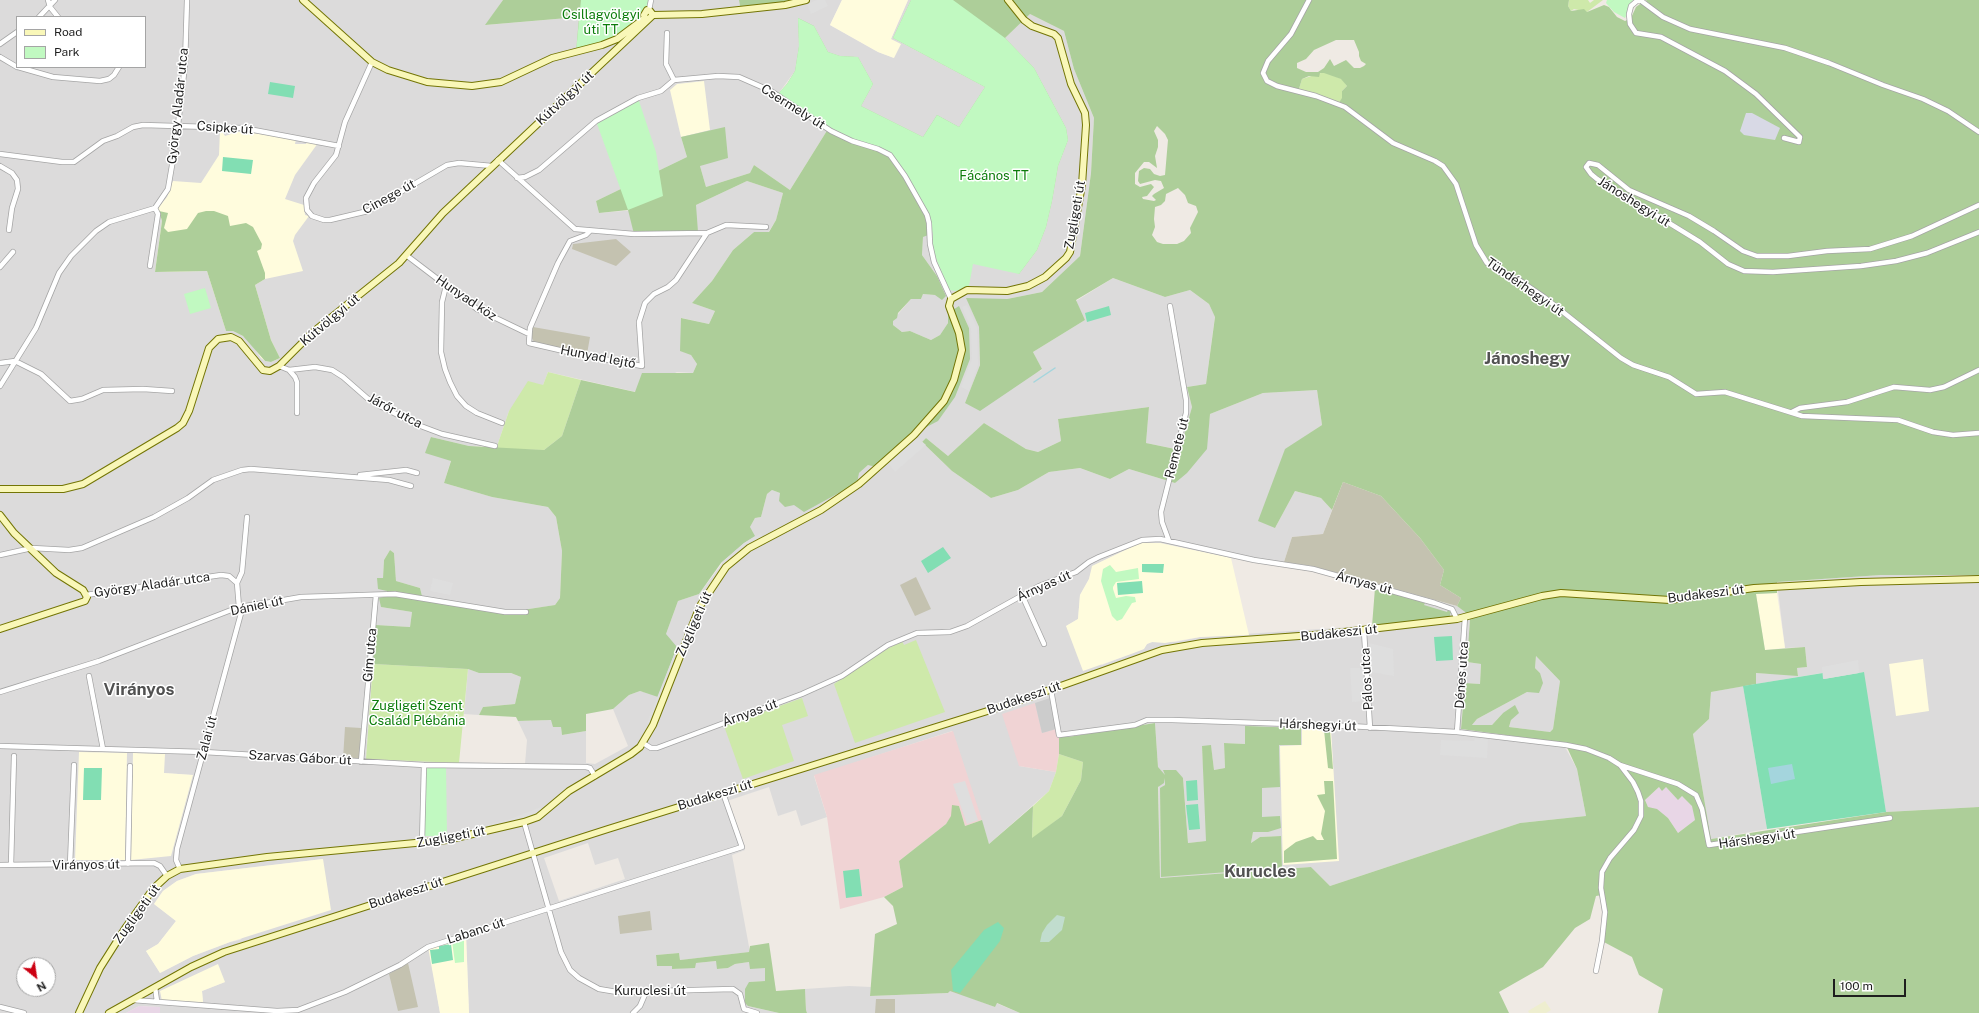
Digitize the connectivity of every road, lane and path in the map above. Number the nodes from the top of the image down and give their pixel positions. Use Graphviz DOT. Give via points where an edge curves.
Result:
graph roads {
  1 [pos="48,0"];
  2 [pos="55,0"];
  3 [pos="187,0"];
  4 [pos="303,0"];
  5 [pos="651,0"];
  6 [pos="806,0"];
  7 [pos="1008,0"];
  8 [pos="1309,0"];
  9 [pos="1639,0"];
  10 [pos="50,7"];
  11 [pos="40,16"];
  12 [pos="57,16"];
  13 [pos="649,16"];
  14 [pos="16,33"];
  15 [pos="667,33"];
  16 [pos="0,44"];
  17 [pos="0,57"];
  18 [pos="372,62"];
  19 [pos="16,66"];
  20 [pos="21,68"];
  21 [pos="118,68"];
  22 [pos="674,80"];
  23 [pos="178,126"];
  24 [pos="1979,132"];
  25 [pos="1784,138"];
  26 [pos="339,146"];
  27 [pos="0,154"];
  28 [pos="498,160"];
  29 [pos="0,166"];
  30 [pos="492,166"];
  31 [pos="517,178"];
  32 [pos="1979,205"];
  33 [pos="155,208"];
  34 [pos="766,227"];
  35 [pos="9,230"];
  36 [pos="590,231"];
  37 [pos="1979,232"];
  38 [pos="708,233"];
  39 [pos="13,252"];
  40 [pos="406,255"];
  41 [pos="150,266"];
  42 [pos="0,267"];
  43 [pos="446,286"];
  44 [pos="951,299"];
  45 [pos="1170,306"];
  46 [pos="529,334"];
  47 [pos="16,361"];
  48 [pos="0,363"];
  49 [pos="279,366"];
  50 [pos="289,370"];
  51 [pos="1979,370"];
  52 [pos="0,386"];
  53 [pos="172,391"];
  54 [pos="1792,412"];
  55 [pos="297,413"];
  56 [pos="502,423"];
  57 [pos="1979,433"];
  58 [pos="495,446"];
  59 [pos="417,472"];
  60 [pos="352,477"];
  61 [pos="411,486"];
  62 [pos="0,489"];
  63 [pos="0,515"];
  64 [pos="247,517"];
  65 [pos="1169,541"];
  66 [pos="32,548"];
  67 [pos="0,555"];
  68 [pos="1979,578"];
  69 [pos="237,583"];
  70 [pos="86,595"];
  71 [pos="376,595"];
  72 [pos="1022,595"];
  73 [pos="241,607"];
  74 [pos="526,612"];
  75 [pos="1465,617"];
  76 [pos="1457,619"];
  77 [pos="0,629"];
  78 [pos="1364,631"];
  79 [pos="1044,644"];
  80 [pos="89,676"];
  81 [pos="1051,690"];
  82 [pos="0,692"];
  83 [pos="1370,728"];
  84 [pos="1457,732"];
  85 [pos="643,743"];
  86 [pos="0,746"];
  87 [pos="103,749"];
  88 [pos="204,752"];
  89 [pos="14,756"];
  90 [pos="361,762"];
  91 [pos="74,765"];
  92 [pos="424,765"];
  93 [pos="1620,765"];
  94 [pos="130,766"];
  95 [pos="595,776"];
  96 [pos="723,793"];
  97 [pos="1890,818"];
  98 [pos="524,822"];
  99 [pos="422,844"];
  100 [pos="532,853"];
  101 [pos="0,864"];
  102 [pos="128,864"];
  103 [pos="11,865"];
  104 [pos="70,865"];
  105 [pos="180,869"];
  106 [pos="167,876"];
  107 [pos="548,908"];
  108 [pos="1596,971"];
  109 [pos="155,987"];
  110 [pos="646,992"];
  111 [pos="133,1000"];
  112 [pos="157,1001"];
  113 [pos="0,1007"];
  114 [pos="80,1012"];
  115 [pos="24,1013"];
  116 [pos="108,1013"];
  117 [pos="633,1013"];
  118 [pos="757,1013"];
  1 -- 10 [label="street"];
  2 -- 10 [label="street"];
  3 -- 23 [label="street, György Aladár utca" via="185,65"];
  4 -- 18 [label="street"];
  5 -- 13 [label="street"];
  6 -- 13 [label="street" via="785,5 702,14"];
  7 -- 44 [label="street, Zugligeti út" via="1024,20 1032,26 1054,34 1060,41 1071,84 1085,113 1082,185 1070,252 1058,266 1037,282 1018,289 967,290"];
  8 -- 54 [label="street, Tündérhegyi út" via="1291,34 1268,61 1264,73 1266,80 1277,86 1345,107 1392,143 1443,166 1456,184 1476,245 1487,263 1544,297 1621,358 1669,377 1696,394 1725,392"];
  9 -- 24 [label="street" via="1663,17 1690,29 1785,48 1923,99 1948,111"];
  9 -- 25 [label="street" via="1631,6 1629,14 1630,24 1636,33 1661,37 1725,70 1756,94 1798,134 1800,142"];
  10 -- 11 [label="street"];
  10 -- 12 [label="street"];
  13 -- 18 [label="street" via="617,39 552,58 511,78 491,84 472,86 427,82 401,75"];
  13 -- 28 [label="street, Kútvölgyi út"];
  14 -- 16 [label="street"];
  15 -- 22 [label="street" via="666,64"];
  17 -- 19 [label="street"];
  18 -- 26 [label="street, Cinege út" via="345,122"];
  20 -- 21 [label="street" via="53,77 100,81 109,79"];
  22 -- 31 [label="street" via="661,91 638,98 596,121 539,170"];
  22 -- 44 [label="street, Csermely út" via="739,77 771,91 852,142 890,155 927,215 934,262"];
  23 -- 26 [label="street, Csipke út" via="243,128"];
  23 -- 27 [label="street, Csipke út" via="133,127 103,141 80,159 70,162"];
  23 -- 33 [label="street, György Aladár utca" via="168,189"];
  26 -- 30 [label="street, Cinege út" via="336,155 314,183 306,198 310,214 324,220 368,211 448,165 459,163"];
  28 -- 30 [label="street, Kútvölgyi út"];
  28 -- 31 [label="street"];
  29 -- 35 [label="street" via="12,173 17,180 18,189"];
  30 -- 40 [label="street, Kútvölgyi út" via="434,222"];
  31 -- 36 [label="street" via="572,228"];
  32 -- 37 [label="street, Jánoshegyi út" via="1912,236 1870,249 1757,256 1743,251 1689,216 1629,190 1598,165 1589,163 1586,167 1597,179 1700,242 1728,264 1744,271 1773,272 1854,267 1896,261 1927,253"];
  33 -- 41 [label="street" via="158,214"];
  33 -- 47 [label="street" via="109,222 71,256 58,273 41,318"];
  34 -- 38 [label="street" via="726,225"];
  36 -- 38 [label="street" via="634,234"];
  36 -- 46 [label="street" via="570,241 549,282"];
  38 -- 46 [label="street, Hunyad lejtő" via="676,280 645,303 639,322 642,366 530,343"];
  39 -- 42 [label="street"];
  40 -- 43 [label="street, Hunyad köz"];
  40 -- 49 [label="street, Kútvölgyi út" via="389,272 313,332"];
  43 -- 46 [label="street, Hunyad köz" via="487,315"];
  43 -- 56 [label="street" via="442,302 441,352 450,382 466,406"];
  44 -- 85 [label="street, Zugligeti út" via="949,306 960,333 962,350 954,380 944,401 914,435 859,484 821,510 749,548 726,568 700,606 653,725"];
  45 -- 65 [label="street, Remete út" via="1186,413 1161,512"];
  47 -- 48 [label="street"];
  47 -- 52 [label="street"];
  47 -- 53 [label="street" via="41,374 70,401 103,390"];
  49 -- 50 [label="street, Járőr utca"];
  49 -- 62 [label="street" via="270,371 264,370 239,341 231,338 218,339 209,348 189,410 183,423 177,428 83,484 63,489"];
  50 -- 55 [label="street" via="297,382"];
  50 -- 58 [label="street, Járőr utca" via="316,367 332,370 380,406 418,425 442,434"];
  51 -- 54 [label="street" via="1944,387 1930,390 1894,387 1847,402 1800,408"];
  54 -- 57 [label="street" via="1811,418 1898,420 1933,432 1953,435"];
  59 -- 60 [label="street" via="406,470"];
  60 -- 61 [label="street" via="389,480"];
  60 -- 66 [label="street" via="251,468 214,480 154,517 90,545 69,550"];
  63 -- 66 [label="street, György Aladár utca" via="9,528"];
  64 -- 69 [label="street, Zalai út" via="242,572"];
  65 -- 72 [label="street, Árnyas út" via="1142,540 1099,557 1076,572"];
  65 -- 76 [label="street, Árnyas út" via="1328,573 1452,609"];
  66 -- 67 [label="street"];
  66 -- 70 [label="street, György Aladár utca" via="56,572 83,590"];
  68 -- 75 [label="street, Budakeszi út" via="1754,588 1670,600 1561,593"];
  69 -- 70 [label="street, György Aladár utca" via="229,576 220,575"];
  69 -- 73 [label="street, Zalai út"];
  70 -- 77 [label="street" via="85,601"];
  71 -- 73 [label="street, Dániel út" via="302,597"];
  71 -- 74 [label="street, Dániel út" via="395,594 505,612"];
  71 -- 90 [label="street, Gím utca"];
  72 -- 79 [label="street"];
  72 -- 85 [label="street, Árnyas út" via="967,626 950,632 917,633 902,639 874,653 842,676 802,694 656,748"];
  73 -- 82 [label="street, Dániel út" via="87,665"];
  73 -- 88 [label="street, Zalai út"];
  75 -- 76 [label="street, Budakeszi út"];
  75 -- 84 [label="street, Dénes utca"];
  76 -- 78 [label="street, Budakeszi út"];
  78 -- 81 [label="street, Budakeszi út" via="1170,648 1135,658"];
  78 -- 83 [label="street, Pálos utca"];
  80 -- 87 [label="street"];
  81 -- 83 [label="street, Hárshegyi út" via="1059,735 1135,725 1147,720"];
  81 -- 96 [label="street, Budakeszi út"];
  83 -- 84 [label="street, Hárshegyi út"];
  84 -- 93 [label="street, Hárshegyi út" via="1566,745 1609,758"];
  85 -- 95 [label="street, Zugligeti út" via="631,754"];
  86 -- 87 [label="street, Szarvas Gábor út"];
  87 -- 88 [label="street, Szarvas Gábor út"];
  88 -- 90 [label="street, Szarvas Gábor út"];
  88 -- 105 [label="street, Zalai út" via="176,854"];
  89 -- 103 [label="street"];
  90 -- 92 [label="street, Szarvas Gábor út"];
  91 -- 104 [label="street"];
  92 -- 95 [label="street, Szarvas Gábor út" via="586,767 590,768"];
  92 -- 99 [label="street"];
  93 -- 97 [label="street, Hárshegyi út" via="1678,784 1696,795 1702,809 1709,845"];
  93 -- 108 [label="street, Hárshegyi út" via="1638,792 1641,816 1602,872 1601,888 1605,912"];
  94 -- 102 [label="street"];
  95 -- 98 [label="street, Zugligeti út" via="569,791 538,817"];
  96 -- 100 [label="street, Budakeszi út"];
  96 -- 107 [label="street, Labanc út" via="742,848"];
  98 -- 99 [label="street, Zugligeti út"];
  98 -- 100 [label="street, Kuruclesi út"];
  99 -- 105 [label="street, Zugligeti út" via="267,857"];
  100 -- 107 [label="street, Kuruclesi út"];
  100 -- 109 [label="street, Budakeszi út" via="224,952"];
  101 -- 103 [label="street, Virányos út"];
  102 -- 104 [label="street, Virányos út"];
  102 -- 106 [label="street, Virányos út" via="154,863 160,866"];
  103 -- 104 [label="street, Virányos út"];
  105 -- 106 [label="street, Zugligeti út"];
  106 -- 114 [label="street, Zugligeti út" via="153,889 106,956"];
  107 -- 110 [label="street, Kuruclesi út" via="564,961 584,983 598,989 617,992"];
  107 -- 112 [label="street, Labanc út" via="428,947 400,965 344,992 298,1010 277,1011"];
  109 -- 111 [label="street, Budakeszi út"];
  109 -- 112 [label="street"];
  110 -- 117 [label="street" via="640,1006"];
  110 -- 118 [label="street, Kuruclesi út" via="733,989 740,994 744,1009"];
  111 -- 112 [label="street, Labanc út"];
  111 -- 116 [label="street, Budakeszi út"];
  113 -- 115 [label="street"];
}
